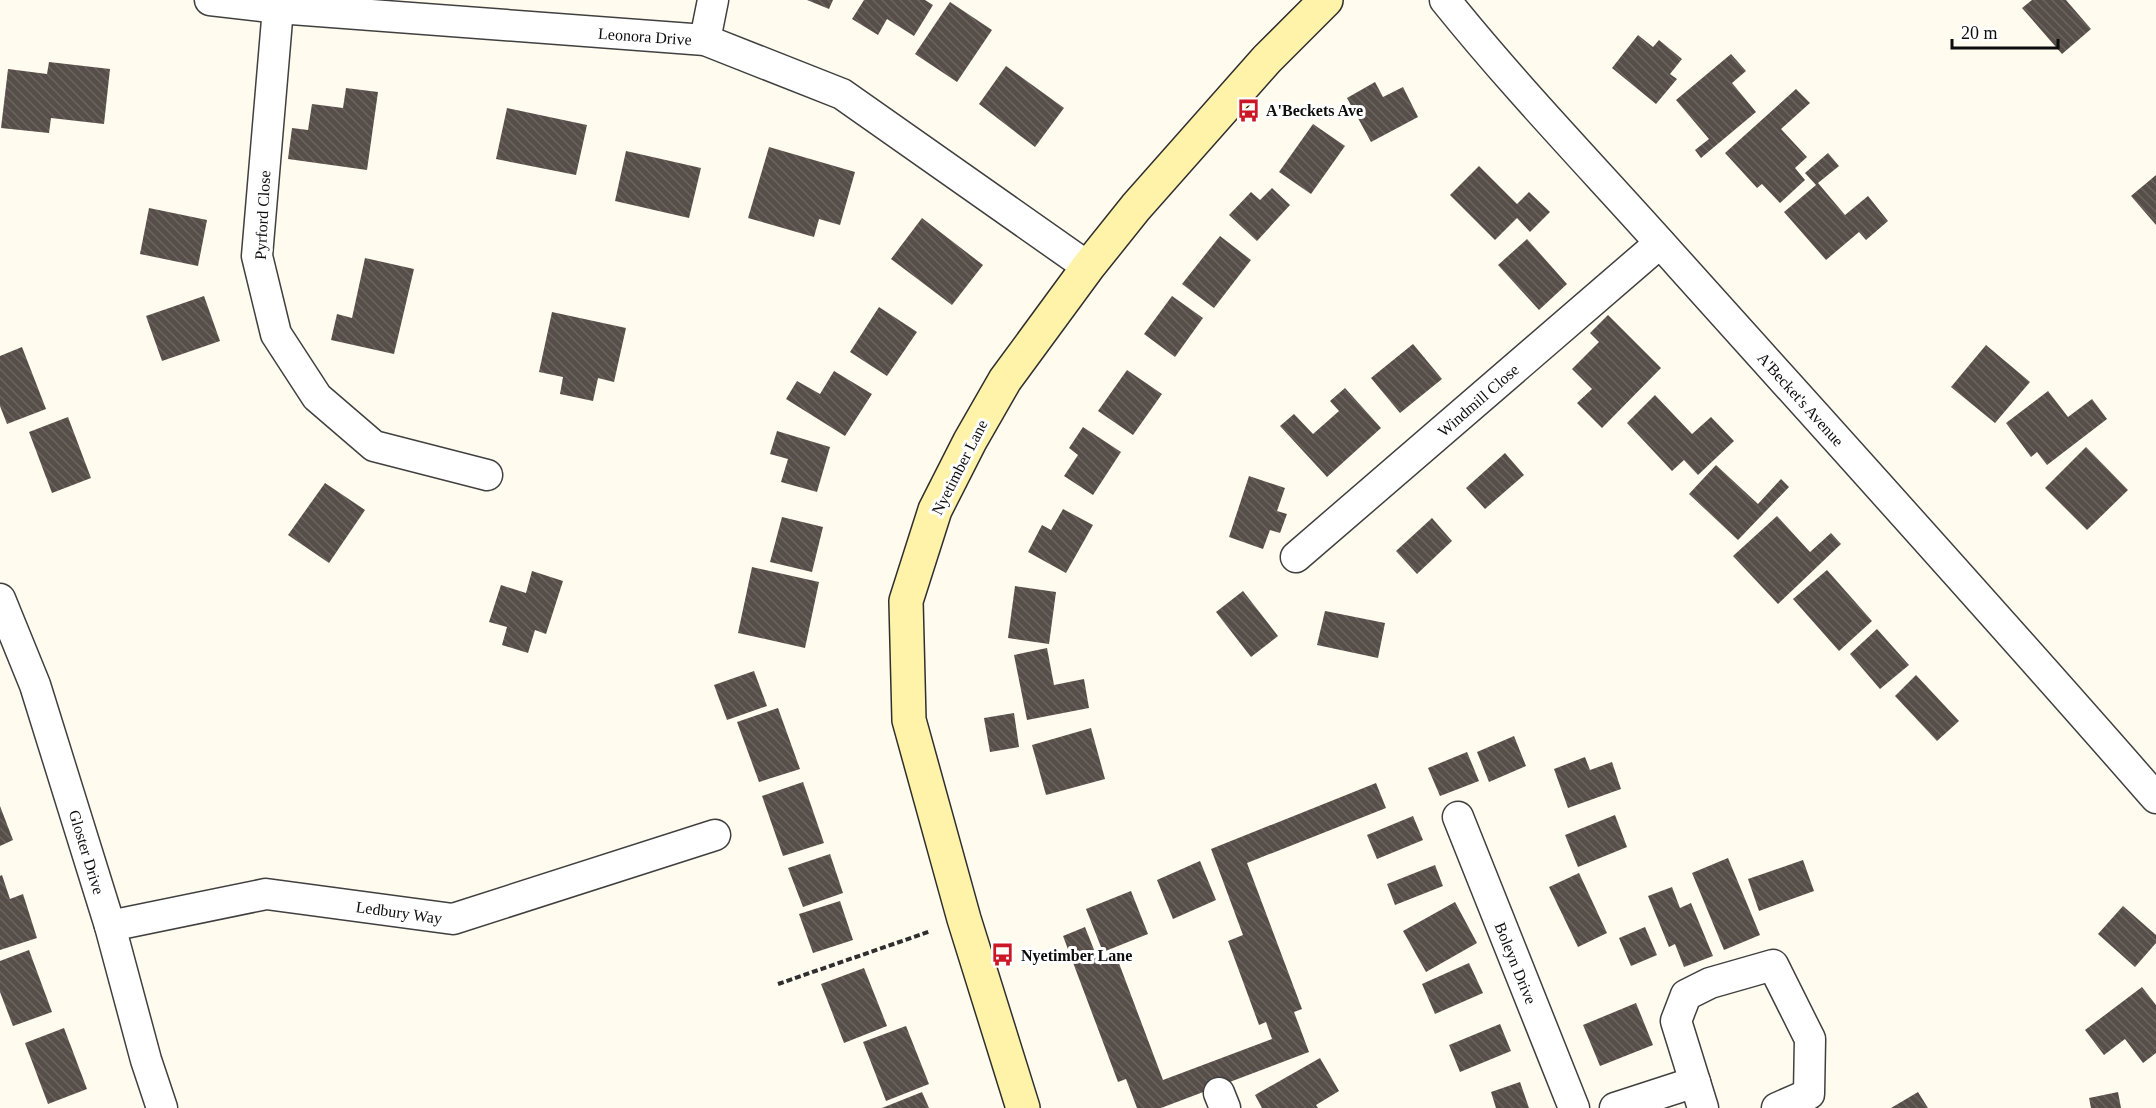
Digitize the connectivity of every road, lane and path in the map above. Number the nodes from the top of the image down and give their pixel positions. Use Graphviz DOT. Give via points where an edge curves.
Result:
graph roads {
  1 [pos="210,0"];
  2 [pos="712,0"];
  3 [pos="1326,0"];
  4 [pos="1445,0"];
  5 [pos="278,8"];
  6 [pos="705,40"];
  7 [pos="1660,243"];
  8 [pos="1088,267"];
  9 [pos="487,475"];
  10 [pos="1296,557"];
  11 [pos="0,599"];
  12 [pos="2156,798"];
  13 [pos="1458,817"];
  14 [pos="715,836"];
  15 [pos="964,919"];
  16 [pos="110,926"];
  17 [pos="778,984"];
  18 [pos="1699,1095"];
  19 [pos="162,1108"];
  20 [pos="1023,1108"];
  21 [pos="1574,1108"];
  22 [pos="1615,1108"];
  23 [pos="1777,1108"];
  1 -- 5 [label="street, Leonora Drive"];
  2 -- 6 [label="street"];
  3 -- 8 [label="street, Nyetimber Lane" via="1136,207"];
  4 -- 7 [label="street, A'Becket's Avenue" via="1487,52"];
  5 -- 6 [label="street, Leonora Drive"];
  5 -- 9 [label="street, Pyrford Close" via="257,256 276,334 317,397 374,446"];
  6 -- 8 [label="street, Leonora Drive" via="842,94"];
  7 -- 10 [label="street, Windmill Close"];
  7 -- 12 [label="street, A'Becket's Avenue"];
  8 -- 15 [label="street, Nyetimber Lane" via="1005,380 970,441 935,510 906,601 909,720"];
  11 -- 16 [label="street, Gloster Drive" via="35,685"];
  13 -- 21 [label="street, Boleyn Drive"];
  14 -- 16 [label="street, Ledbury Way" via="453,919 266,894"];
  15 -- 17 [label="path"];
  15 -- 20 [label="street, Nyetimber Lane"];
  16 -- 19 [label="street, Gloster Drive"];
  18 -- 22 [label="street"];
  18 -- 23 [label="street" via="1676,1021 1686,995 1710,983 1773,965 1810,1039 1809,1094"];
}
